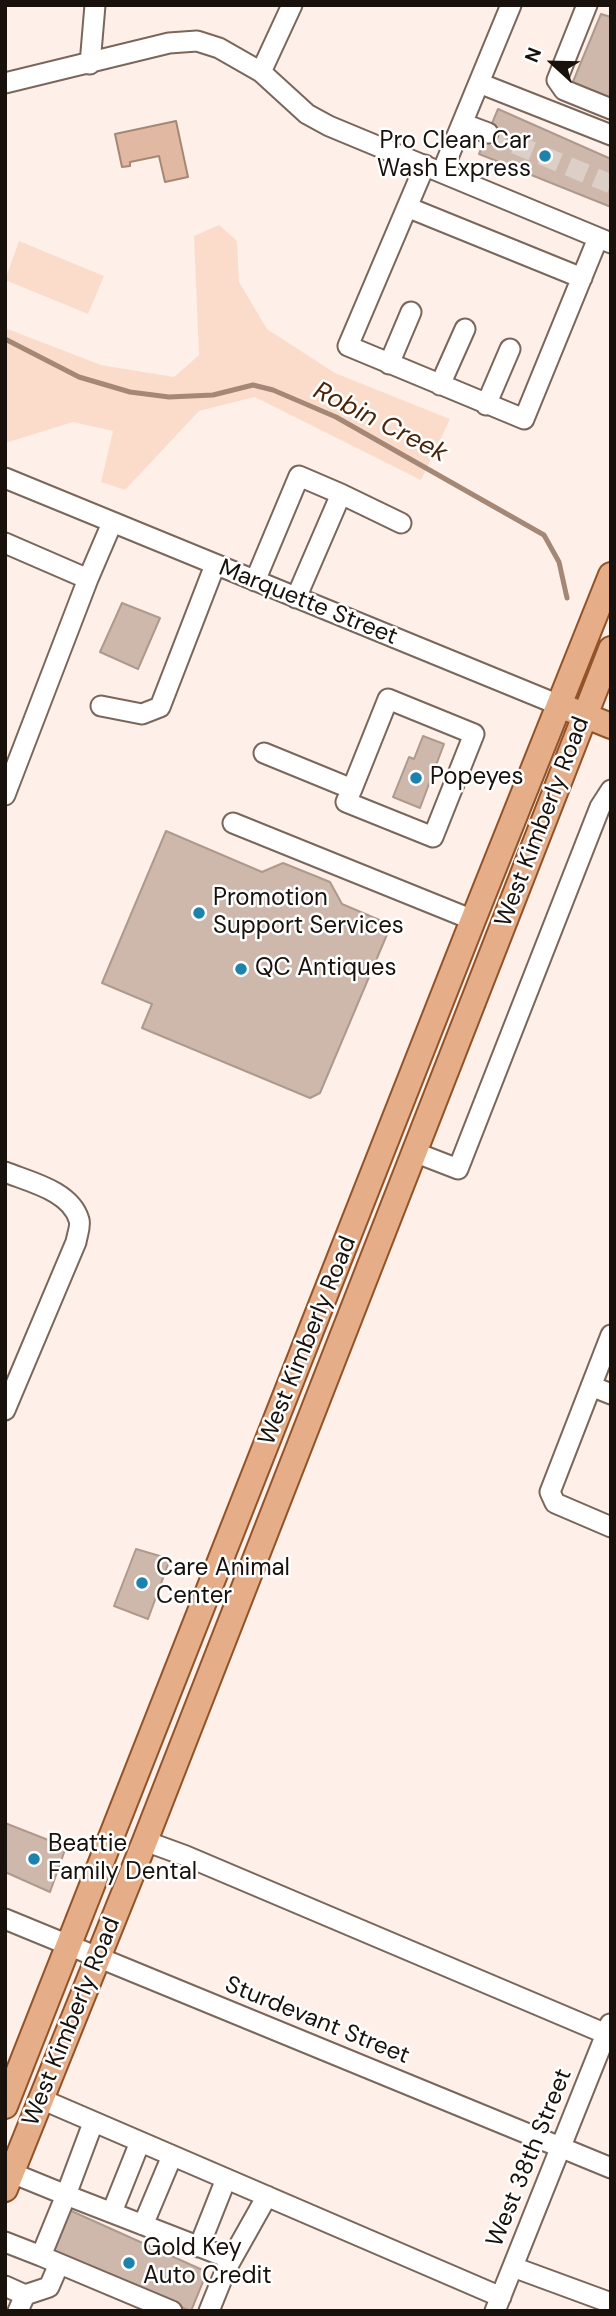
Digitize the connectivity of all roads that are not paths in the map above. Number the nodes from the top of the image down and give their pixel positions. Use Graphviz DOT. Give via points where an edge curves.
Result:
graph roads {
  1 [pos="95,5"];
  2 [pos="292,5"];
  3 [pos="511,5"];
  4 [pos="587,5"];
  5 [pos="90,64"];
  6 [pos="261,72"];
  7 [pos="5,83"];
  8 [pos="480,83"];
  9 [pos="611,109"];
  10 [pos="464,124"];
  11 [pos="488,133"];
  12 [pos="611,135"];
  13 [pos="434,168"];
  14 [pos="407,208"];
  15 [pos="605,240"];
  16 [pos="582,278"];
  17 [pos="411,312"];
  18 [pos="465,329"];
  19 [pos="510,349"];
  20 [pos="389,364"];
  21 [pos="440,385"];
  22 [pos="486,405"];
  23 [pos="5,478"];
  24 [pos="341,494"];
  25 [pos="113,523"];
  26 [pos="401,523"];
  27 [pos="5,542"];
  28 [pos="215,565"];
  29 [pos="611,575"];
  30 [pos="88,579"];
  31 [pos="255,581"];
  32 [pos="296,598"];
  33 [pos="611,649"];
  34 [pos="559,705"];
  35 [pos="101,706"];
  36 [pos="585,715"];
  37 [pos="611,726"];
  38 [pos="264,754"];
  39 [pos="352,789"];
  40 [pos="611,790"];
  41 [pos="5,795"];
  42 [pos="233,823"];
  43 [pos="472,920"];
  44 [pos="414,1152"];
  45 [pos="5,1172"];
  46 [pos="611,1335"];
  47 [pos="591,1386"];
  48 [pos="611,1394"];
  49 [pos="5,1410"];
  50 [pos="611,1527"];
  51 [pos="145,1841"];
  52 [pos="5,1919"];
  53 [pos="69,1945"];
  54 [pos="98,1957"];
  55 [pos="609,2031"];
  56 [pos="41,2099"];
  57 [pos="5,2106"];
  58 [pos="93,2123"];
  59 [pos="140,2142"];
  60 [pos="561,2147"];
  61 [pos="172,2156"];
  62 [pos="611,2168"];
  63 [pos="226,2179"];
  64 [pos="8,2181"];
  65 [pos="66,2195"];
  66 [pos="267,2196"];
  67 [pos="112,2212"];
  68 [pos="143,2225"];
  69 [pos="5,2242"];
  70 [pos="199,2247"];
  71 [pos="231,2259"];
  72 [pos="50,2260"];
  73 [pos="513,2267"];
  74 [pos="5,2286"];
  75 [pos="22,2303"];
  76 [pos="611,2303"];
  77 [pos="498,2304"];
  78 [pos="172,2311"];
  79 [pos="209,2311"];
  1 -- 5 [label="street"];
  2 -- 6 [label="street"];
  3 -- 8 [label="street"];
  4 -- 9 [label="street" via="556,80 564,90"];
  5 -- 6 [label="street" via="169,43 197,41"];
  5 -- 7 [label="street"];
  6 -- 13 [label="street" via="307,114"];
  8 -- 10 [label="street"];
  8 -- 12 [label="street"];
  10 -- 11 [label="street"];
  10 -- 13 [label="street"];
  13 -- 14 [label="street"];
  13 -- 15 [label="street"];
  14 -- 16 [label="street"];
  14 -- 20 [label="street" via="348,346"];
  15 -- 16 [label="street"];
  16 -- 22 [label="street" via="524,419"];
  17 -- 20 [label="street"];
  18 -- 21 [label="street"];
  19 -- 22 [label="street"];
  20 -- 21 [label="street"];
  21 -- 22 [label="street"];
  23 -- 25 [label="street, Marquette Street"];
  24 -- 26 [label="street"];
  24 -- 31 [label="street" via="299,476"];
  24 -- 32 [label="street"];
  25 -- 28 [label="street, Marquette Street"];
  25 -- 30 [label="street"];
  27 -- 30 [label="street"];
  28 -- 31 [label="street, Marquette Street"];
  28 -- 35 [label="street" via="160,707 142,714"];
  29 -- 34 [label="main road, West Kimberly Road"];
  30 -- 41 [label="street"];
  31 -- 32 [label="street, Marquette Street"];
  32 -- 34 [label="street, Marquette Street"];
  33 -- 36 [label="main road, West Kimberly Road"];
  34 -- 36 [label="main road, Marquette Street"];
  34 -- 43 [label="main road, West Kimberly Road"];
  36 -- 37 [label="main road, Marquette Street"];
  36 -- 44 [label="main road, West Kimberly Road"];
  38 -- 39 [label="street"];
  39 -- 39 [label="street" via="388,699 474,734 433,837 346,802"];
  40 -- 44 [label="street, West Kimberly Road" via="600,807 458,1169"];
  42 -- 43 [label="street"];
  43 -- 53 [label="main road, West Kimberly Road"];
  44 -- 51 [label="main road, West Kimberly Road"];
  45 -- 49 [label="street" via="55,1192 73,1206 80,1222 76,1242"];
  46 -- 47 [label="street"];
  47 -- 48 [label="street"];
  47 -- 50 [label="street" via="551,1492 555,1503"];
  51 -- 54 [label="main road, West Kimberly Road"];
  51 -- 55 [label="street"];
  52 -- 53 [label="street, Sturdevant Street"];
  53 -- 54 [label="street, Sturdevant Street"];
  53 -- 57 [label="main road, West Kimberly Road"];
  54 -- 56 [label="main road, West Kimberly Road"];
  54 -- 60 [label="street, Sturdevant Street"];
  55 -- 60 [label="street, West 38th Street"];
  56 -- 58 [label="street"];
  56 -- 64 [label="main road, West Kimberly Road"];
  58 -- 59 [label="street"];
  58 -- 65 [label="street"];
  59 -- 61 [label="street"];
  59 -- 67 [label="street"];
  60 -- 62 [label="street, Sturdevant Street"];
  60 -- 73 [label="street, West 38th Street"];
  61 -- 63 [label="street"];
  61 -- 68 [label="street"];
  63 -- 66 [label="street"];
  63 -- 70 [label="street"];
  64 -- 65 [label="street"];
  65 -- 67 [label="street"];
  65 -- 72 [label="street"];
  66 -- 71 [label="street"];
  66 -- 77 [label="street"];
  67 -- 68 [label="street"];
  68 -- 70 [label="street"];
  69 -- 72 [label="street"];
  70 -- 71 [label="street"];
  71 -- 79 [label="street"];
  72 -- 75 [label="street" via="49,2287"];
  72 -- 78 [label="street"];
  73 -- 76 [label="street"];
  73 -- 77 [label="street, West 38th Street"];
  74 -- 75 [label="street"];
}
